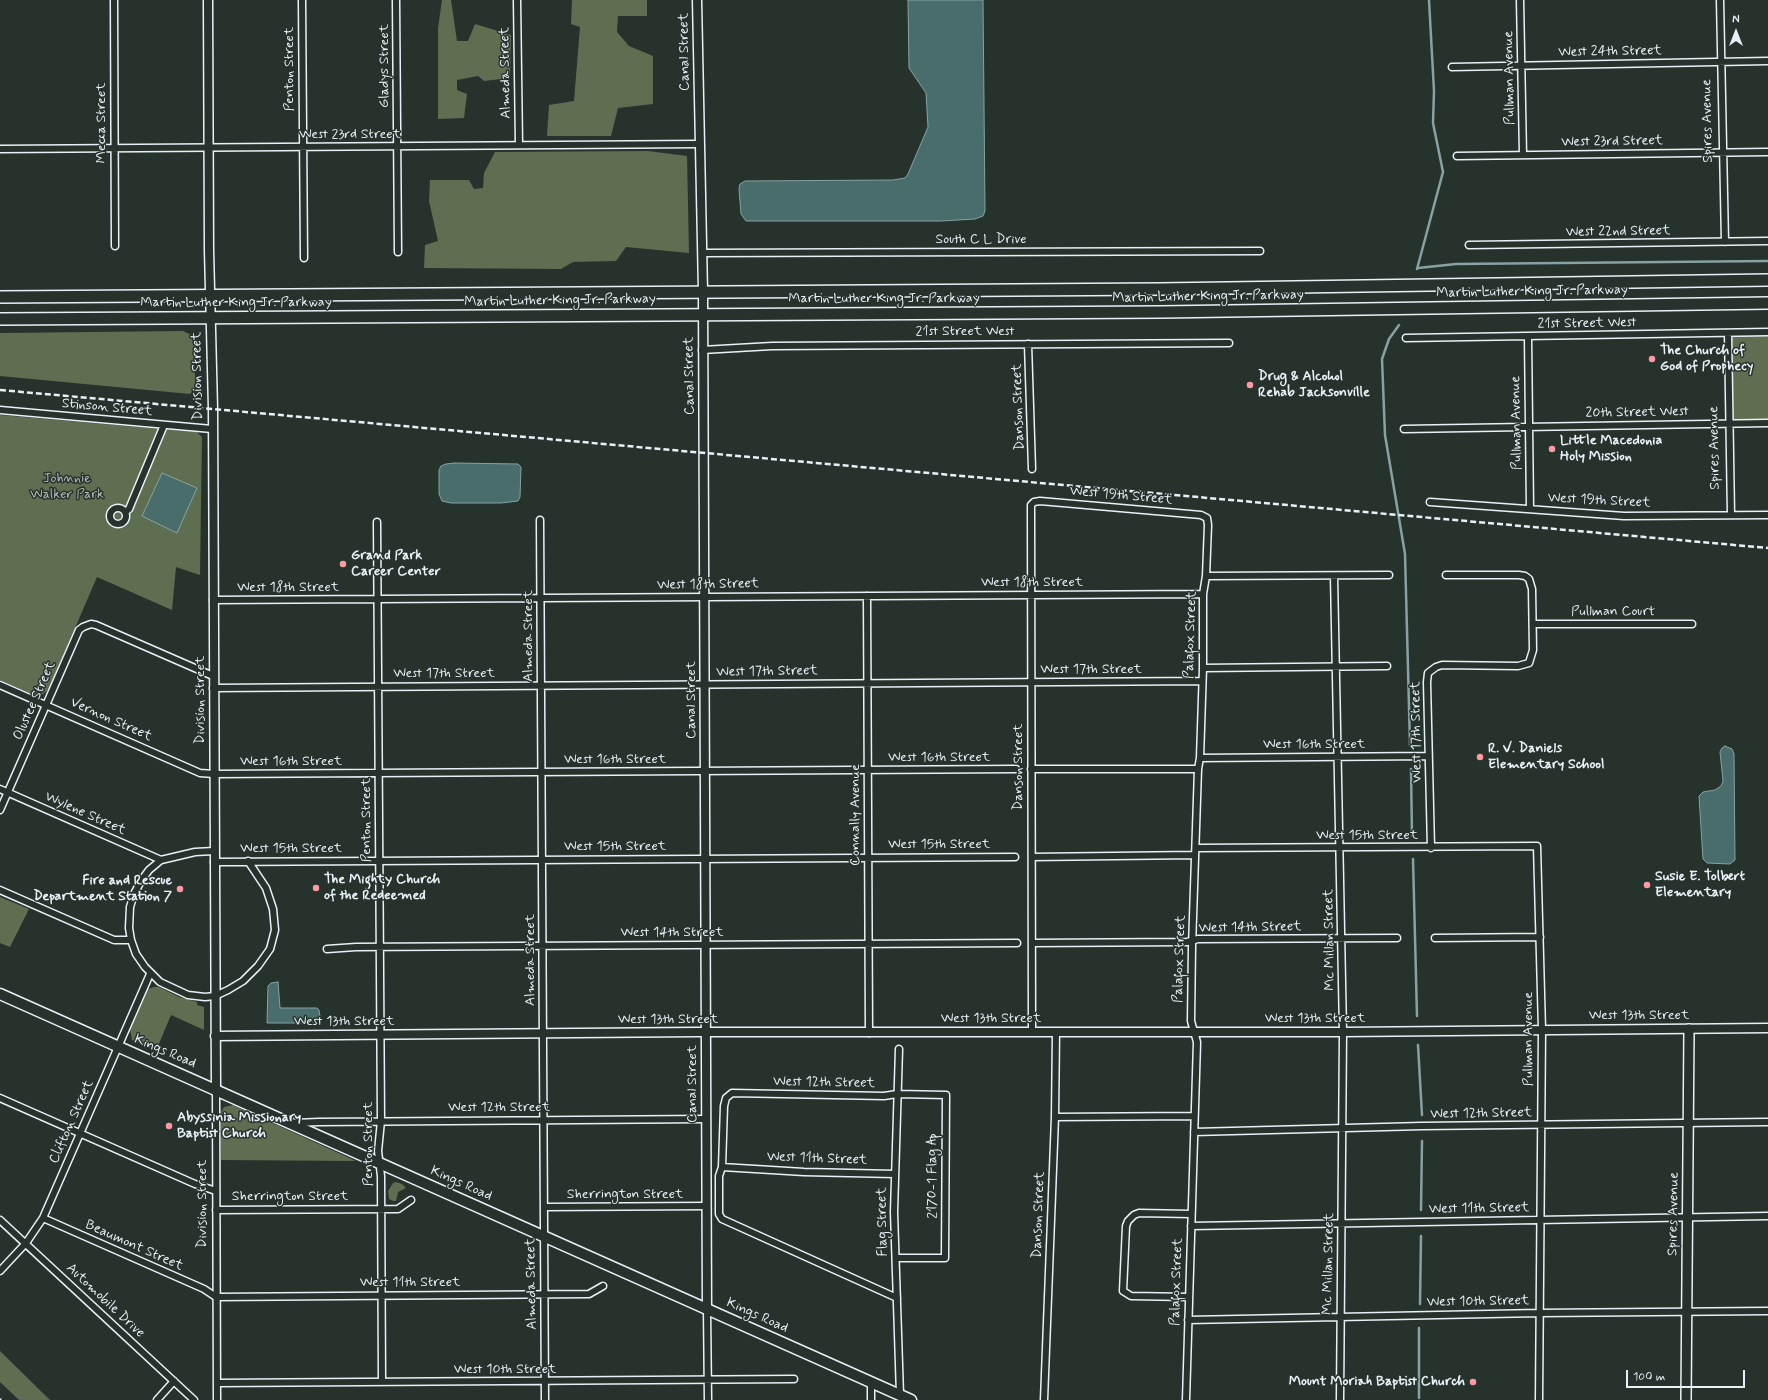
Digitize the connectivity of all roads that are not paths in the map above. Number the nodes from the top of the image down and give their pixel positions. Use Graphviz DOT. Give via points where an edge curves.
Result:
graph roads {
  1 [pos="114,0"];
  2 [pos="208,0"];
  3 [pos="302,0"];
  4 [pos="396,0"];
  5 [pos="517,0"];
  6 [pos="697,0"];
  7 [pos="1520,0"];
  8 [pos="1720,0"];
  9 [pos="1768,61"];
  10 [pos="1721,62"];
  11 [pos="1522,65"];
  12 [pos="1452,67"];
  13 [pos="700,144"];
  14 [pos="519,145"];
  15 [pos="303,147"];
  16 [pos="397,147"];
  17 [pos="114,148"];
  18 [pos="209,148"];
  19 [pos="0,149"];
  20 [pos="1768,152"];
  21 [pos="1723,153"];
  22 [pos="1523,155"];
  23 [pos="1457,156"];
  24 [pos="1768,241"];
  25 [pos="1725,242"];
  26 [pos="1469,245"];
  27 [pos="115,246"];
  28 [pos="398,252"];
  29 [pos="1260,252"];
  30 [pos="702,253"];
  31 [pos="304,258"];
  32 [pos="1768,280"];
  33 [pos="703,292"];
  34 [pos="210,295"];
  35 [pos="0,297"];
  36 [pos="1768,303"];
  37 [pos="702,315"];
  38 [pos="0,319"];
  39 [pos="210,319"];
  40 [pos="1768,332"];
  41 [pos="1728,333"];
  42 [pos="1528,337"];
  43 [pos="1406,338"];
  44 [pos="1229,343"];
  45 [pos="1028,344"];
  46 [pos="702,350"];
  47 [pos="0,410"];
  48 [pos="1768,423"];
  49 [pos="1729,424"];
  50 [pos="164,425"];
  51 [pos="1529,427"];
  52 [pos="212,429"];
  53 [pos="1404,429"];
  54 [pos="1032,469"];
  55 [pos="1034,502"];
  56 [pos="1430,502"];
  57 [pos="1530,509"];
  58 [pos="125,512"];
  59 [pos="1768,514"];
  60 [pos="1730,516"];
  61 [pos="1207,518"];
  62 [pos="540,520"];
  63 [pos="377,522"];
  64 [pos="1206,576"];
  65 [pos="1334,576"];
  66 [pos="1389,576"];
  67 [pos="1446,576"];
  68 [pos="1203,594"];
  69 [pos="1030,595"];
  70 [pos="867,596"];
  71 [pos="541,598"];
  72 [pos="704,598"];
  73 [pos="213,600"];
  74 [pos="378,600"];
  75 [pos="1534,624"];
  76 [pos="1692,624"];
  77 [pos="1387,666"];
  78 [pos="1335,667"];
  79 [pos="1203,668"];
  80 [pos="213,676"];
  81 [pos="1202,681"];
  82 [pos="1030,682"];
  83 [pos="867,683"];
  84 [pos="704,684"];
  85 [pos="0,685"];
  86 [pos="542,686"];
  87 [pos="378,687"];
  88 [pos="213,688"];
  89 [pos="47,705"];
  90 [pos="1428,756"];
  91 [pos="1337,757"];
  92 [pos="1200,758"];
  93 [pos="1016,769"];
  94 [pos="1031,769"];
  95 [pos="1198,769"];
  96 [pos="868,770"];
  97 [pos="542,772"];
  98 [pos="705,772"];
  99 [pos="378,773"];
  100 [pos="214,774"];
  101 [pos="0,789"];
  102 [pos="8,792"];
  103 [pos="0,810"];
  104 [pos="1537,846"];
  105 [pos="1340,848"];
  106 [pos="1431,848"];
  107 [pos="214,851"];
  108 [pos="1196,852"];
  109 [pos="868,857"];
  110 [pos="1015,857"];
  111 [pos="1032,857"];
  112 [pos="705,859"];
  113 [pos="161,860"];
  114 [pos="543,860"];
  115 [pos="248,861"];
  116 [pos="379,861"];
  117 [pos="214,862"];
  118 [pos="0,890"];
  119 [pos="1540,937"];
  120 [pos="1342,938"];
  121 [pos="1397,938"];
  122 [pos="1435,938"];
  123 [pos="131,940"];
  124 [pos="1192,940"];
  125 [pos="1017,943"];
  126 [pos="1032,943"];
  127 [pos="869,944"];
  128 [pos="705,945"];
  129 [pos="543,946"];
  130 [pos="380,947"];
  131 [pos="327,949"];
  132 [pos="150,974"];
  133 [pos="0,994"];
  134 [pos="215,996"];
  135 [pos="1768,1028"];
  136 [pos="1689,1029"];
  137 [pos="1542,1030"];
  138 [pos="1193,1031"];
  139 [pos="1032,1032"];
  140 [pos="1056,1032"];
  141 [pos="1343,1032"];
  142 [pos="543,1033"];
  143 [pos="706,1033"];
  144 [pos="868,1033"];
  145 [pos="380,1034"];
  146 [pos="215,1036"];
  147 [pos="118,1047"];
  148 [pos="898,1049"];
  149 [pos="216,1089"];
  150 [pos="897,1094"];
  151 [pos="0,1098"];
  152 [pos="1194,1116"];
  153 [pos="1055,1117"];
  154 [pos="706,1119"];
  155 [pos="544,1120"];
  156 [pos="381,1121"];
  157 [pos="1689,1122"];
  158 [pos="1768,1122"];
  159 [pos="292,1123"];
  160 [pos="1541,1125"];
  161 [pos="1342,1129"];
  162 [pos="80,1132"];
  163 [pos="1194,1132"];
  164 [pos="380,1162"];
  165 [pos="722,1167"];
  166 [pos="895,1174"];
  167 [pos="216,1191"];
  168 [pos="411,1200"];
  169 [pos="707,1206"];
  170 [pos="544,1207"];
  171 [pos="381,1209"];
  172 [pos="216,1210"];
  173 [pos="1191,1214"];
  174 [pos="1688,1216"];
  175 [pos="1768,1216"];
  176 [pos="43,1218"];
  177 [pos="0,1220"];
  178 [pos="1540,1220"];
  179 [pos="1341,1223"];
  180 [pos="1191,1226"];
  181 [pos="543,1236"];
  182 [pos="26,1244"];
  183 [pos="896,1258"];
  184 [pos="0,1271"];
  185 [pos="603,1286"];
  186 [pos="545,1294"];
  187 [pos="382,1295"];
  188 [pos="216,1296"];
  189 [pos="1189,1297"];
  190 [pos="897,1298"];
  191 [pos="708,1309"];
  192 [pos="1687,1311"];
  193 [pos="1768,1311"];
  194 [pos="1539,1313"];
  195 [pos="1340,1318"];
  196 [pos="1188,1320"];
  197 [pos="794,1379"];
  198 [pos="707,1380"];
  199 [pos="174,1381"];
  200 [pos="382,1382"];
  201 [pos="545,1382"];
  202 [pos="217,1383"];
  203 [pos="871,1383"];
  204 [pos="900,1395"];
  205 [pos="157,1400"];
  206 [pos="194,1400"];
  207 [pos="217,1400"];
  208 [pos="545,1400"];
  209 [pos="708,1400"];
  210 [pos="871,1400"];
  211 [pos="911,1400"];
  212 [pos="1044,1400"];
  213 [pos="1186,1400"];
  214 [pos="1340,1400"];
  215 [pos="1539,1400"];
  216 [pos="1686,1400"];
  1 -- 17 [label="street, Mecca Street"];
  2 -- 18 [label="street, Division Street"];
  3 -- 15 [label="street, Penton Street"];
  4 -- 16 [label="street, Gladys Street"];
  5 -- 14 [label="street, Almeda Street"];
  6 -- 13 [label="street, Canal Street"];
  7 -- 11 [label="street, Pullman Avenue"];
  8 -- 10 [label="street, Spires Avenue"];
  9 -- 10 [label="street, West 24th Street"];
  10 -- 11 [label="street, West 24th Street"];
  10 -- 21 [label="street, Spires Avenue"];
  11 -- 12 [label="street, West 24th Street"];
  11 -- 22 [label="street, Pullman Avenue"];
  13 -- 14 [label="street, West 23rd Street"];
  13 -- 30 [label="street, Canal Street"];
  14 -- 16 [label="street, West 23rd Street"];
  15 -- 16 [label="street, West 23rd Street"];
  15 -- 18 [label="street, West 23rd Street"];
  15 -- 31 [label="street, Penton Street"];
  16 -- 28 [label="street, Gladys Street"];
  17 -- 18 [label="street, West 23rd Street"];
  17 -- 19 [label="street, West 23rd Street"];
  17 -- 27 [label="street, Mecca Street"];
  18 -- 34 [label="street, Division Street"];
  20 -- 21 [label="street, West 23rd Street"];
  21 -- 22 [label="street, West 23rd Street"];
  21 -- 25 [label="street, Spires Avenue"];
  22 -- 23 [label="street, West 23rd Street"];
  24 -- 25 [label="street, West 22nd Street"];
  25 -- 26 [label="street, West 22nd Street"];
  29 -- 30 [label="street, South C L Drive"];
  30 -- 33 [label="street, Canal Street"];
  32 -- 33 [label="highway, Martin Luther King Jr. Parkway" via="1374,287"];
  33 -- 34 [label="highway, Martin Luther King Jr. Parkway"];
  33 -- 37 [label="street, Canal Street"];
  34 -- 35 [label="highway, Martin Luther King Jr. Parkway"];
  34 -- 39 [label="street, Division Street"];
  36 -- 37 [label="highway, Martin Luther King Jr. Parkway" via="1200,312"];
  37 -- 39 [label="highway, Martin Luther King Jr. Parkway"];
  37 -- 46 [label="street, Canal Street"];
  38 -- 39 [label="highway, Martin Luther King Jr. Parkway"];
  39 -- 52 [label="street, Division Street"];
  40 -- 41 [label="street, 21st Street West"];
  41 -- 42 [label="street, 21st Street West"];
  41 -- 49 [label="street, Spires Avenue"];
  42 -- 43 [label="street, 21st Street West"];
  42 -- 51 [label="street, Pullman Avenue"];
  44 -- 45 [label="street, 21st Street West"];
  45 -- 46 [label="street, 21st Street West" via="772,346"];
  45 -- 54 [label="street, Danson Street"];
  46 -- 72 [label="street, Canal Street"];
  47 -- 50 [label="street, Stinson Street"];
  48 -- 49 [label="street, 20th Street West"];
  49 -- 51 [label="street, 20th Street West"];
  49 -- 60 [label="street, Spires Avenue"];
  50 -- 52 [label="street, Stinson Street"];
  50 -- 58 [label="street" via="129,509"];
  51 -- 53 [label="street, 20th Street West"];
  51 -- 57 [label="street, Pullman Avenue"];
  52 -- 73 [label="street, Division Street"];
  55 -- 61 [label="street, West 19th Street" via="1201,515"];
  55 -- 69 [label="street, Danson Street" via="1030,510"];
  56 -- 57 [label="street, West 19th Street"];
  57 -- 60 [label="street, West 19th Street" via="1624,516"];
  59 -- 60 [label="street, West 19th Street"];
  61 -- 64 [label="street, Palafox Street"];
  62 -- 71 [label="street, Almeda Street"];
  63 -- 74 [label="street, Penton Street"];
  64 -- 65 [label="street"];
  64 -- 68 [label="street, Palafox Street"];
  65 -- 66 [label="street"];
  65 -- 78 [label="street, Mc Millan Street"];
  67 -- 75 [label="street" via="1525,576 1529,579 1532,589"];
  68 -- 69 [label="street, West 18th Street"];
  68 -- 79 [label="street, Palafox Street"];
  69 -- 70 [label="street, West 18th Street"];
  69 -- 82 [label="street, Danson Street"];
  70 -- 72 [label="street, West 18th Street"];
  70 -- 83 [label="street, Connally Avenue"];
  71 -- 72 [label="street, West 18th Street"];
  71 -- 74 [label="street, West 18th Street"];
  71 -- 86 [label="street, Almeda Street"];
  72 -- 84 [label="street, Canal Street"];
  73 -- 74 [label="street, West 18th Street"];
  73 -- 80 [label="street, Division Street"];
  74 -- 87 [label="street, Penton Street"];
  75 -- 76 [label="street, Pullman Court"];
  75 -- 90 [label="street, West 17th Street" via="1533,650 1529,663 1518,666 1442,665 1431,670 1427,679"];
  77 -- 78 [label="street"];
  78 -- 79 [label="street"];
  78 -- 91 [label="street, Mc Millan Street"];
  79 -- 81 [label="street, Palafox Street"];
  80 -- 88 [label="street, Division Street"];
  80 -- 89 [label="street, Olustee Street" via="96,625 86,625 79,630"];
  81 -- 82 [label="street, West 17th Street"];
  81 -- 92 [label="street, Palafox Street"];
  82 -- 83 [label="street, West 17th Street"];
  82 -- 94 [label="street, Danson Street"];
  83 -- 84 [label="street, West 17th Street"];
  83 -- 96 [label="street, Connally Avenue"];
  84 -- 86 [label="street, West 17th Street"];
  84 -- 98 [label="street, Canal Street"];
  85 -- 89 [label="street, Vernon Street"];
  86 -- 87 [label="street, West 17th Street"];
  86 -- 97 [label="street, Almeda Street"];
  87 -- 88 [label="street, West 17th Street"];
  87 -- 99 [label="street, Penton Street"];
  88 -- 100 [label="street, Division Street"];
  89 -- 100 [label="street, Vernon Street" via="200,773"];
  89 -- 102 [label="street, Olustee Street"];
  90 -- 91 [label="street, West 16th Street"];
  90 -- 106 [label="street, West 17th Street"];
  91 -- 92 [label="street, West 16th Street"];
  91 -- 105 [label="street, Mc Millan Street"];
  92 -- 95 [label="street, Palafox Street"];
  93 -- 96 [label="street, West 16th Street"];
  94 -- 95 [label="street"];
  94 -- 111 [label="street, Danson Street"];
  95 -- 108 [label="street, Palafox Street"];
  96 -- 98 [label="street, West 16th Street"];
  96 -- 109 [label="street, Connally Avenue"];
  97 -- 98 [label="street, West 16th Street"];
  97 -- 99 [label="street, West 16th Street"];
  97 -- 114 [label="street, Almeda Street"];
  98 -- 112 [label="street, Canal Street"];
  99 -- 100 [label="street, West 16th Street"];
  99 -- 116 [label="street, Penton Street"];
  100 -- 107 [label="street, Division Street"];
  101 -- 102 [label="street, Wylene Street"];
  102 -- 103 [label="street, Olustee Street"];
  102 -- 113 [label="street, Wylene Street"];
  104 -- 106 [label="street, West 15th Street"];
  104 -- 119 [label="street, Pullman Avenue"];
  105 -- 106 [label="street, West 15th Street"];
  105 -- 108 [label="street, West 15th Street"];
  105 -- 120 [label="street, Mc Millan Street"];
  107 -- 113 [label="street" via="189,853"];
  107 -- 117 [label="street, Division Street"];
  108 -- 111 [label="street, West 15th Street"];
  108 -- 124 [label="street, Palafox Street"];
  109 -- 110 [label="street, West 15th Street"];
  109 -- 112 [label="street, West 15th Street"];
  109 -- 127 [label="street, Connally Avenue"];
  111 -- 126 [label="street, Danson Street"];
  112 -- 114 [label="street, West 15th Street"];
  112 -- 128 [label="street, Canal Street"];
  113 -- 123 [label="street" via="149,870 134,894 129,918"];
  114 -- 116 [label="street, West 15th Street"];
  114 -- 129 [label="street, Almeda Street"];
  115 -- 116 [label="street, West 15th Street"];
  115 -- 117 [label="street, West 15th Street"];
  115 -- 134 [label="street" via="269,896 275,923 274,940 268,954 243,981"];
  116 -- 130 [label="street, Penton Street"];
  117 -- 134 [label="street, Division Street"];
  118 -- 123 [label="street" via="114,940"];
  119 -- 122 [label="street"];
  119 -- 137 [label="street, Pullman Avenue"];
  120 -- 121 [label="street, West 14th Street"];
  120 -- 124 [label="street, West 14th Street"];
  120 -- 141 [label="street, Mc Millan Street"];
  123 -- 132 [label="street" via="136,954"];
  124 -- 126 [label="street, West 14th Street"];
  124 -- 138 [label="street, Palafox Street"];
  125 -- 127 [label="street, West 14th Street"];
  126 -- 139 [label="street, Danson Street"];
  127 -- 128 [label="street, West 14th Street"];
  127 -- 144 [label="street, Connally Avenue"];
  128 -- 129 [label="street, West 14th Street"];
  128 -- 143 [label="street, Canal Street"];
  129 -- 130 [label="street, West 14th Street"];
  129 -- 142 [label="street, Almeda Street"];
  130 -- 131 [label="street, West 14th Street"];
  130 -- 145 [label="street, Penton Street"];
  132 -- 134 [label="street" via="160,982 188,995"];
  132 -- 147 [label="street, Clifton Street"];
  133 -- 147 [label="main road, Kings Road"];
  134 -- 146 [label="street, Division Street"];
  135 -- 136 [label="street, West 13th Street"];
  136 -- 137 [label="street, West 13th Street"];
  136 -- 157 [label="main road, Spires Avenue"];
  137 -- 141 [label="street, West 13th Street"];
  137 -- 160 [label="street, Pullman Avenue"];
  138 -- 140 [label="street, West 13th Street"];
  138 -- 141 [label="street, West 13th Street"];
  138 -- 152 [label="street, Palafox Street" via="1197,1042"];
  139 -- 140 [label="street, West 13th Street"];
  139 -- 144 [label="street, West 13th Street"];
  140 -- 153 [label="street, Danson Street"];
  141 -- 161 [label="street, Mc Millan Street"];
  142 -- 143 [label="street, West 13th Street"];
  142 -- 145 [label="street, West 13th Street"];
  142 -- 155 [label="street, Almeda Street"];
  143 -- 144 [label="street, West 13th Street"];
  143 -- 154 [label="street, Canal Street"];
  145 -- 146 [label="street, West 13th Street"];
  145 -- 156 [label="street, Penton Street"];
  146 -- 149 [label="street, Division Street"];
  147 -- 149 [label="main road, Kings Road"];
  147 -- 162 [label="street, Clifton Street"];
  148 -- 150 [label="street, Flag Street"];
  149 -- 159 [label="main road, Kings Road"];
  149 -- 167 [label="street, Division Street"];
  150 -- 165 [label="street, West 12th Street" via="884,1096 732,1093 726,1098 724,1106"];
  150 -- 166 [label="street, Flag Street"];
  150 -- 183 [label="street, 2170-1 Flag Ap" via="946,1095 945,1258"];
  151 -- 162 [label="street, Sherrington Street"];
  152 -- 153 [label="street"];
  152 -- 163 [label="street, Palafox Street"];
  153 -- 212 [label="street, Danson Street"];
  154 -- 155 [label="street, West 12th Street"];
  154 -- 169 [label="street, Canal Street"];
  155 -- 156 [label="street, West 12th Street"];
  155 -- 170 [label="street, Almeda Street"];
  156 -- 159 [label="street, West 12th Street"];
  156 -- 164 [label="street, Penton Street" via="378,1151"];
  157 -- 158 [label="street, West 12th Street"];
  157 -- 160 [label="street, West 12th Street"];
  157 -- 174 [label="main road, Spires Avenue"];
  159 -- 164 [label="main road, Kings Road"];
  160 -- 161 [label="street, West 12th Street"];
  160 -- 178 [label="street, Pullman Avenue"];
  161 -- 163 [label="street, West 12th Street"];
  161 -- 179 [label="street, Mc Millan Street"];
  162 -- 167 [label="street, Sherrington Street"];
  162 -- 176 [label="street, Clifton Street"];
  163 -- 173 [label="street, Palafox Street"];
  164 -- 171 [label="street, Penton Street"];
  164 -- 181 [label="main road, Kings Road"];
  165 -- 166 [label="street, West 11th Street"];
  165 -- 190 [label="street" via="719,1176 719,1214 722,1219"];
  166 -- 183 [label="street, Flag Street"];
  167 -- 172 [label="street, Division Street"];
  168 -- 171 [label="street, Sherrington Street" via="398,1209"];
  169 -- 170 [label="street, Sherrington Street"];
  169 -- 191 [label="street, Canal Street"];
  170 -- 181 [label="street, Almeda Street"];
  171 -- 172 [label="street, Sherrington Street"];
  171 -- 187 [label="street, Penton Street"];
  172 -- 188 [label="street, Division Street"];
  173 -- 180 [label="street, Palafox Street"];
  173 -- 189 [label="street" via="1139,1213 1128,1220 1123,1291 1131,1296"];
  174 -- 175 [label="street, West 11th Street"];
  174 -- 178 [label="street, West 11th Street"];
  174 -- 192 [label="main road, Spires Avenue"];
  176 -- 182 [label="street, Clifton Street"];
  176 -- 188 [label="street, Beaumont Street"];
  177 -- 182 [label="street, Automobile Drive"];
  178 -- 179 [label="street, West 11th Street"];
  178 -- 194 [label="street, Pullman Avenue"];
  179 -- 180 [label="street, West 11th Street"];
  179 -- 195 [label="street, Mc Millan Street"];
  180 -- 189 [label="street, Palafox Street"];
  181 -- 186 [label="street, Almeda Street"];
  181 -- 191 [label="main road, Kings Road"];
  182 -- 184 [label="street, Clifton Street"];
  182 -- 199 [label="street, Automobile Drive"];
  183 -- 190 [label="street, Flag Street"];
  185 -- 186 [label="street, West 11th Street" via="589,1294"];
  186 -- 187 [label="street, West 11th Street"];
  186 -- 201 [label="street, Almeda Street"];
  187 -- 188 [label="street, West 11th Street"];
  187 -- 200 [label="street, Penton Street"];
  188 -- 202 [label="street, Division Street"];
  189 -- 196 [label="street, Palafox Street"];
  190 -- 204 [label="street, Flag Street"];
  191 -- 198 [label="street, Canal Street"];
  191 -- 203 [label="main road, Kings Road"];
  192 -- 193 [label="street, West 10th Street"];
  192 -- 194 [label="street, West 10th Street"];
  192 -- 216 [label="main road, Spires Avenue"];
  194 -- 195 [label="street, West 10th Street"];
  194 -- 215 [label="street, Pullman Avenue"];
  195 -- 196 [label="street, West 10th Street"];
  195 -- 214 [label="street, Mc Millan Street"];
  196 -- 213 [label="street, Palafox Street"];
  197 -- 198 [label="street, West 10th Street"];
  198 -- 201 [label="street, West 10th Street"];
  198 -- 209 [label="street, Canal Street"];
  199 -- 205 [label="street"];
  199 -- 206 [label="street, Automobile Drive"];
  200 -- 201 [label="street, West 10th Street"];
  200 -- 202 [label="street, West 10th Street"];
  201 -- 208 [label="street, Almeda Street"];
  202 -- 207 [label="street, Division Street"];
  203 -- 204 [label="main road, Kings Road"];
  203 -- 210 [label="street"];
  204 -- 211 [label="main road, Kings Road"];
}
